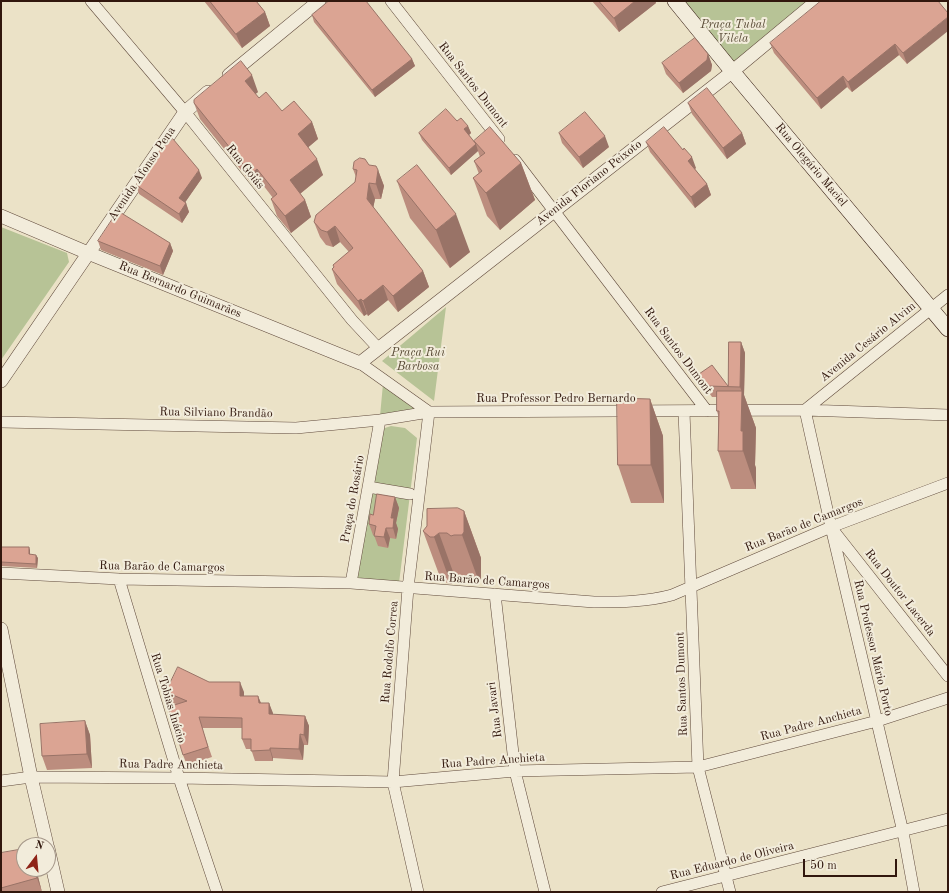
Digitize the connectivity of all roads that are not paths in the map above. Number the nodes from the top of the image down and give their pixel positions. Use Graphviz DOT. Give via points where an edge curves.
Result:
graph roads {
  1 [pos="91,1"];
  2 [pos="319,1"];
  3 [pos="391,1"];
  4 [pos="675,1"];
  5 [pos="817,1"];
  6 [pos="732,71"];
  7 [pos="184,112"];
  8 [pos="554,210"];
  9 [pos="1,216"];
  10 [pos="88,253"];
  11 [pos="948,294"];
  12 [pos="931,308"];
  13 [pos="948,329"];
  14 [pos="379,349"];
  15 [pos="360,363"];
  16 [pos="1,381"];
  17 [pos="805,410"];
  18 [pos="707,411"];
  19 [pos="429,412"];
  20 [pos="684,412"];
  21 [pos="948,415"];
  22 [pos="380,420"];
  23 [pos="1,422"];
  24 [pos="948,483"];
  25 [pos="368,487"];
  26 [pos="410,494"];
  27 [pos="831,527"];
  28 [pos="1,574"];
  29 [pos="119,579"];
  30 [pos="351,583"];
  31 [pos="691,587"];
  32 [pos="408,588"];
  33 [pos="495,594"];
  34 [pos="1,629"];
  35 [pos="948,676"];
  36 [pos="948,698"];
  37 [pos="876,721"];
  38 [pos="698,767"];
  39 [pos="515,771"];
  40 [pos="31,777"];
  41 [pos="179,778"];
  42 [pos="1,781"];
  43 [pos="393,782"];
  44 [pos="948,819"];
  45 [pos="903,832"];
  46 [pos="45,837"];
  47 [pos="726,876"];
  48 [pos="55,877"];
  49 [pos="58,892"];
  50 [pos="217,892"];
  51 [pos="418,892"];
  52 [pos="545,892"];
  53 [pos="662,892"];
  54 [pos="730,892"];
  55 [pos="914,892"];
  1 -- 7 [label="street, Rua Goiás"];
  2 -- 7 [label="street, Avenida Afonso Pena"];
  3 -- 8 [label="street, Rua Santos Dumont"];
  4 -- 6 [label="main road, Rua Olegário Maciel"];
  5 -- 6 [label="street, Avenida Floriano Peixoto"];
  6 -- 8 [label="street, Avenida Floriano Peixoto"];
  6 -- 12 [label="main road, Rua Olegário Maciel"];
  7 -- 10 [label="street, Avenida Afonso Pena"];
  7 -- 14 [label="street, Rua Goiás" via="352,320"];
  8 -- 14 [label="street, Avenida Floriano Peixoto"];
  8 -- 18 [label="street, Rua Santos Dumont"];
  9 -- 10 [label="street, Rua Bernardo Guimarães"];
  10 -- 15 [label="street, Rua Bernardo Guimarães"];
  10 -- 16 [label="street, Avenida Afonso Pena"];
  11 -- 12 [label="street, Avenida Cesário Alvim"];
  12 -- 13 [label="main road, Rua Olegário Maciel"];
  12 -- 17 [label="street, Avenida Cesário Alvim"];
  14 -- 15 [label="street, Avenida Floriano Peixoto"];
  15 -- 19 [label="street"];
  17 -- 18 [label="street"];
  17 -- 21 [label="street"];
  17 -- 27 [label="street, Rua Professor Mário Porto"];
  18 -- 20 [label="street, Rua Santos Dumont"];
  19 -- 20 [label="street, Rua Professor Pedro Bernardo"];
  19 -- 22 [label="street, Rua Silviano Brandão"];
  19 -- 32 [label="street, Rua Rodolfo Correa"];
  20 -- 31 [label="street, Rua Santos Dumont"];
  22 -- 23 [label="street, Rua Silviano Brandão" via="296,428"];
  22 -- 25 [label="street, Praça do Rosário"];
  24 -- 27 [label="street, Rua Barão de Camargos"];
  25 -- 26 [label="street"];
  25 -- 30 [label="street, Praça do Rosário"];
  27 -- 31 [label="street, Rua Barão de Camargos"];
  27 -- 35 [label="street, Rua Doutor Lacerda"];
  27 -- 37 [label="street, Rua Professor Mário Porto"];
  28 -- 29 [label="street, Rua Barão de Camargos"];
  29 -- 30 [label="street, Rua Barão de Camargos"];
  29 -- 41 [label="street, Rua Tobias Inácio"];
  30 -- 32 [label="street, Rua Barão de Camargos"];
  31 -- 33 [label="street, Rua Barão de Camargos" via="656,599 627,602"];
  31 -- 38 [label="street, Rua Santos Dumont"];
  32 -- 33 [label="street, Rua Barão de Camargos"];
  32 -- 43 [label="street, Rua Rodolfo Correa"];
  33 -- 39 [label="street, Rua Javari"];
  34 -- 40 [label="street"];
  36 -- 37 [label="street, Rua Padre Anchieta"];
  37 -- 38 [label="street, Rua Padre Anchieta"];
  37 -- 45 [label="street, Rua Professor Mário Porto"];
  38 -- 39 [label="street, Rua Padre Anchieta"];
  38 -- 47 [label="street, Rua Santos Dumont"];
  39 -- 43 [label="street, Rua Padre Anchieta"];
  39 -- 52 [label="street, Rua Javari"];
  40 -- 41 [label="street, Rua Padre Anchieta"];
  40 -- 42 [label="street, Rua Padre Anchieta"];
  40 -- 46 [label="street"];
  41 -- 43 [label="street, Rua Padre Anchieta"];
  41 -- 50 [label="street, Rua Tobias Inácio"];
  43 -- 51 [label="street, Rua Rodolfo Correa"];
  44 -- 45 [label="street, Rua Eduardo de Oliveira"];
  45 -- 47 [label="street, Rua Eduardo de Oliveira"];
  45 -- 55 [label="street, Rua Professor Mário Porto"];
  47 -- 53 [label="street, Rua Eduardo de Oliveira"];
  47 -- 54 [label="street, Rua Santos Dumont"];
  48 -- 49 [label="street"];
}
